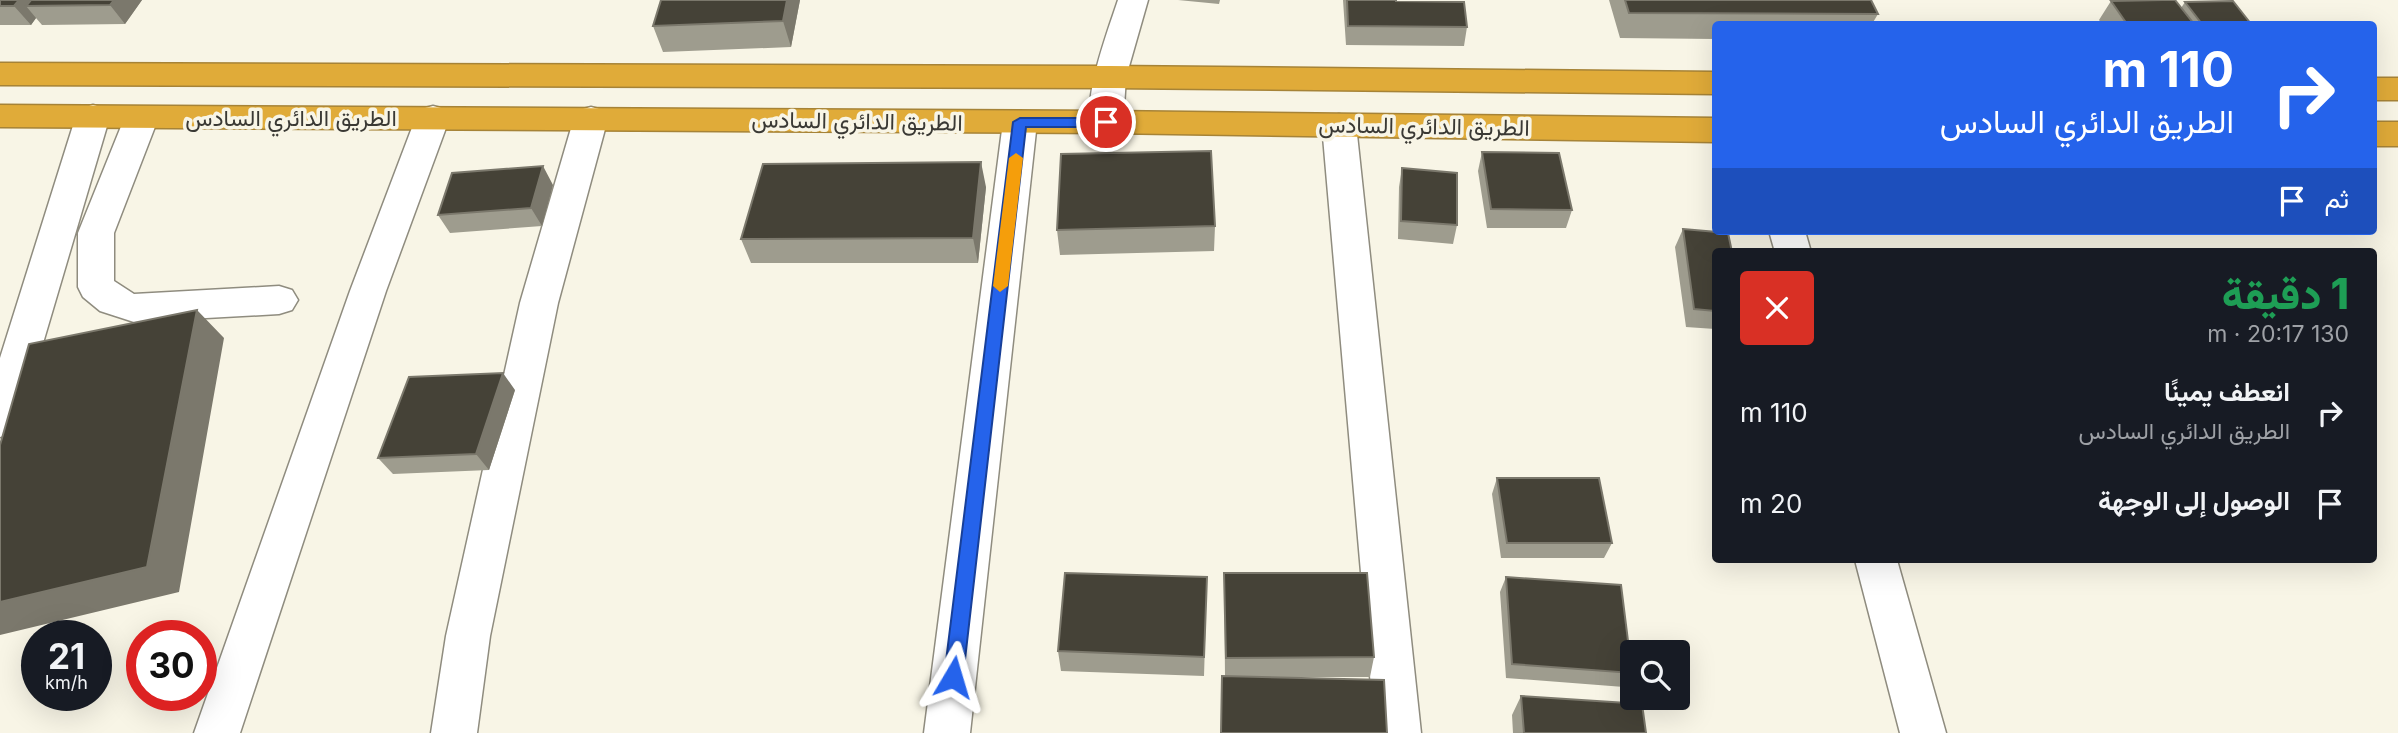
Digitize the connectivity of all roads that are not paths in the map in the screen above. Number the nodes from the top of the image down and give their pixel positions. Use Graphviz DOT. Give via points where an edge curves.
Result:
graph roads {
  1 [pos="1133,0"];
  2 [pos="0,74"];
  3 [pos="1110,77"];
  4 [pos="1712,83"];
  5 [pos="2377,89"];
  6 [pos="2398,89"];
  7 [pos="0,116"];
  8 [pos="93,116"];
  9 [pos="433,117"];
  10 [pos="591,118"];
  11 [pos="141,119"];
  12 [pos="1020,122"];
  13 [pos="1106,122"];
  14 [pos="1339,125"];
  15 [pos="1712,130"];
  16 [pos="2377,134"];
  17 [pos="2398,134"];
  18 [pos="279,300"];
  19 [pos="3,404"];
  20 [pos="1877,563"];
  21 [pos="217,733"];
  22 [pos="454,733"];
  23 [pos="947,733"];
  24 [pos="1398,733"];
  25 [pos="1923,733"];
  1 -- 3 [label="street"];
  2 -- 3 [label="highway, الطريق الدائري السادس"];
  3 -- 4 [label="highway, الطريق الدائري السادس"];
  3 -- 13 [label="street"];
  5 -- 6 [label="highway"];
  7 -- 8 [label="highway, الطريق الدائري السادس"];
  8 -- 11 [label="highway, الطريق الدائري السادس"];
  8 -- 19 [label="street"];
  9 -- 10 [label="highway, الطريق الدائري السادس"];
  9 -- 11 [label="highway, الطريق الدائري السادس"];
  9 -- 21 [label="street" via="368,291"];
  10 -- 12 [label="highway, الطريق الدائري السادس"];
  10 -- 22 [label="street" via="539,303 468,636"];
  11 -- 18 [label="street" via="96,233 96,287 113,301 134,308"];
  12 -- 13 [label="highway, الطريق الدائري السادس"];
  12 -- 23 [label="street"];
  13 -- 14 [label="highway, الطريق الدائري السادس"];
  14 -- 15 [label="highway, الطريق الدائري السادس"];
  14 -- 24 [label="street"];
  16 -- 17 [label="highway"];
  20 -- 25 [label="street"];
}
